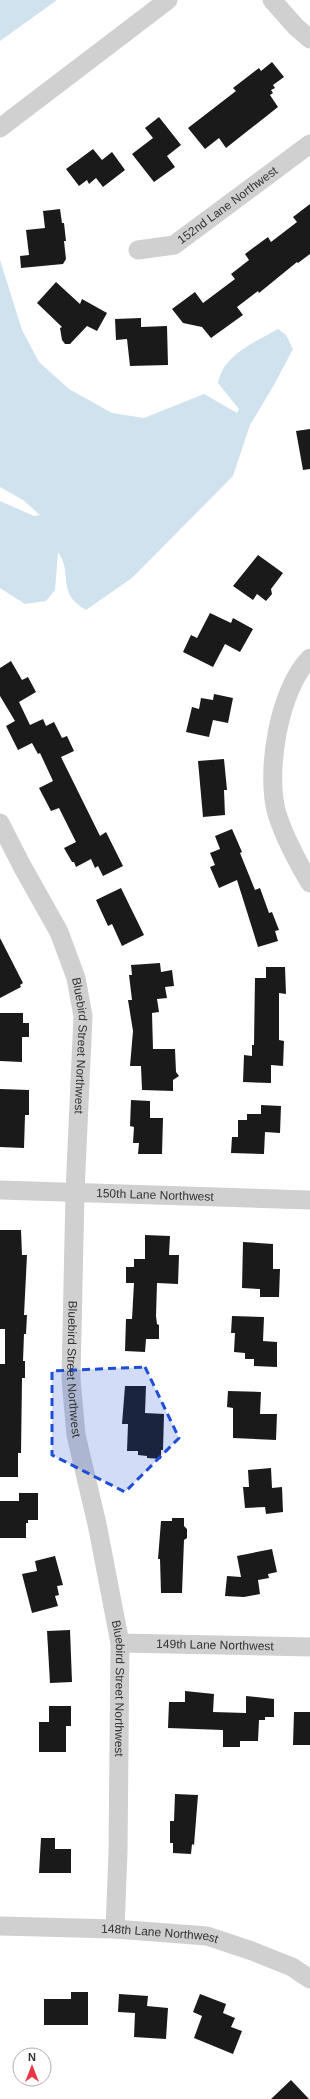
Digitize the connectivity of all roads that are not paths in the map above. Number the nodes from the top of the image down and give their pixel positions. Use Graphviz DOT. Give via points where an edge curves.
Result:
graph roads {
  1 [pos="168,0"];
  2 [pos="272,0"];
  3 [pos="310,39"];
  4 [pos="0,128"];
  5 [pos="310,144"];
  6 [pos="138,250"];
  7 [pos="310,658"];
  8 [pos="0,823"];
  9 [pos="310,883"];
  10 [pos="0,1190"];
  11 [pos="75,1192"];
  12 [pos="310,1200"];
  13 [pos="120,1643"];
  14 [pos="310,1647"];
  15 [pos="0,1926"];
  16 [pos="115,1930"];
  17 [pos="310,1979"];
  1 -- 4 [label="street"];
  2 -- 3 [label="street"];
  5 -- 6 [label="street, 152nd Lane Northwest" via="174,244"];
  7 -- 9 [label="street" via="288,690 280,716 274,757 277,813 292,852"];
  8 -- 11 [label="street, Bluebird Street Northwest" via="60,932 76,978 83,1016"];
  10 -- 11 [label="street, 150th Lane Northwest"];
  11 -- 12 [label="street, 150th Lane Northwest"];
  11 -- 13 [label="street, Bluebird Street Northwest" via="71,1380 75,1427"];
  13 -- 14 [label="street, 149th Lane Northwest"];
  13 -- 16 [label="street, Bluebird Street Northwest" via="119,1838"];
  15 -- 16 [label="street, 148th Lane Northwest"];
  16 -- 17 [label="street, 148th Lane Northwest" via="207,1936 292,1967"];
}
